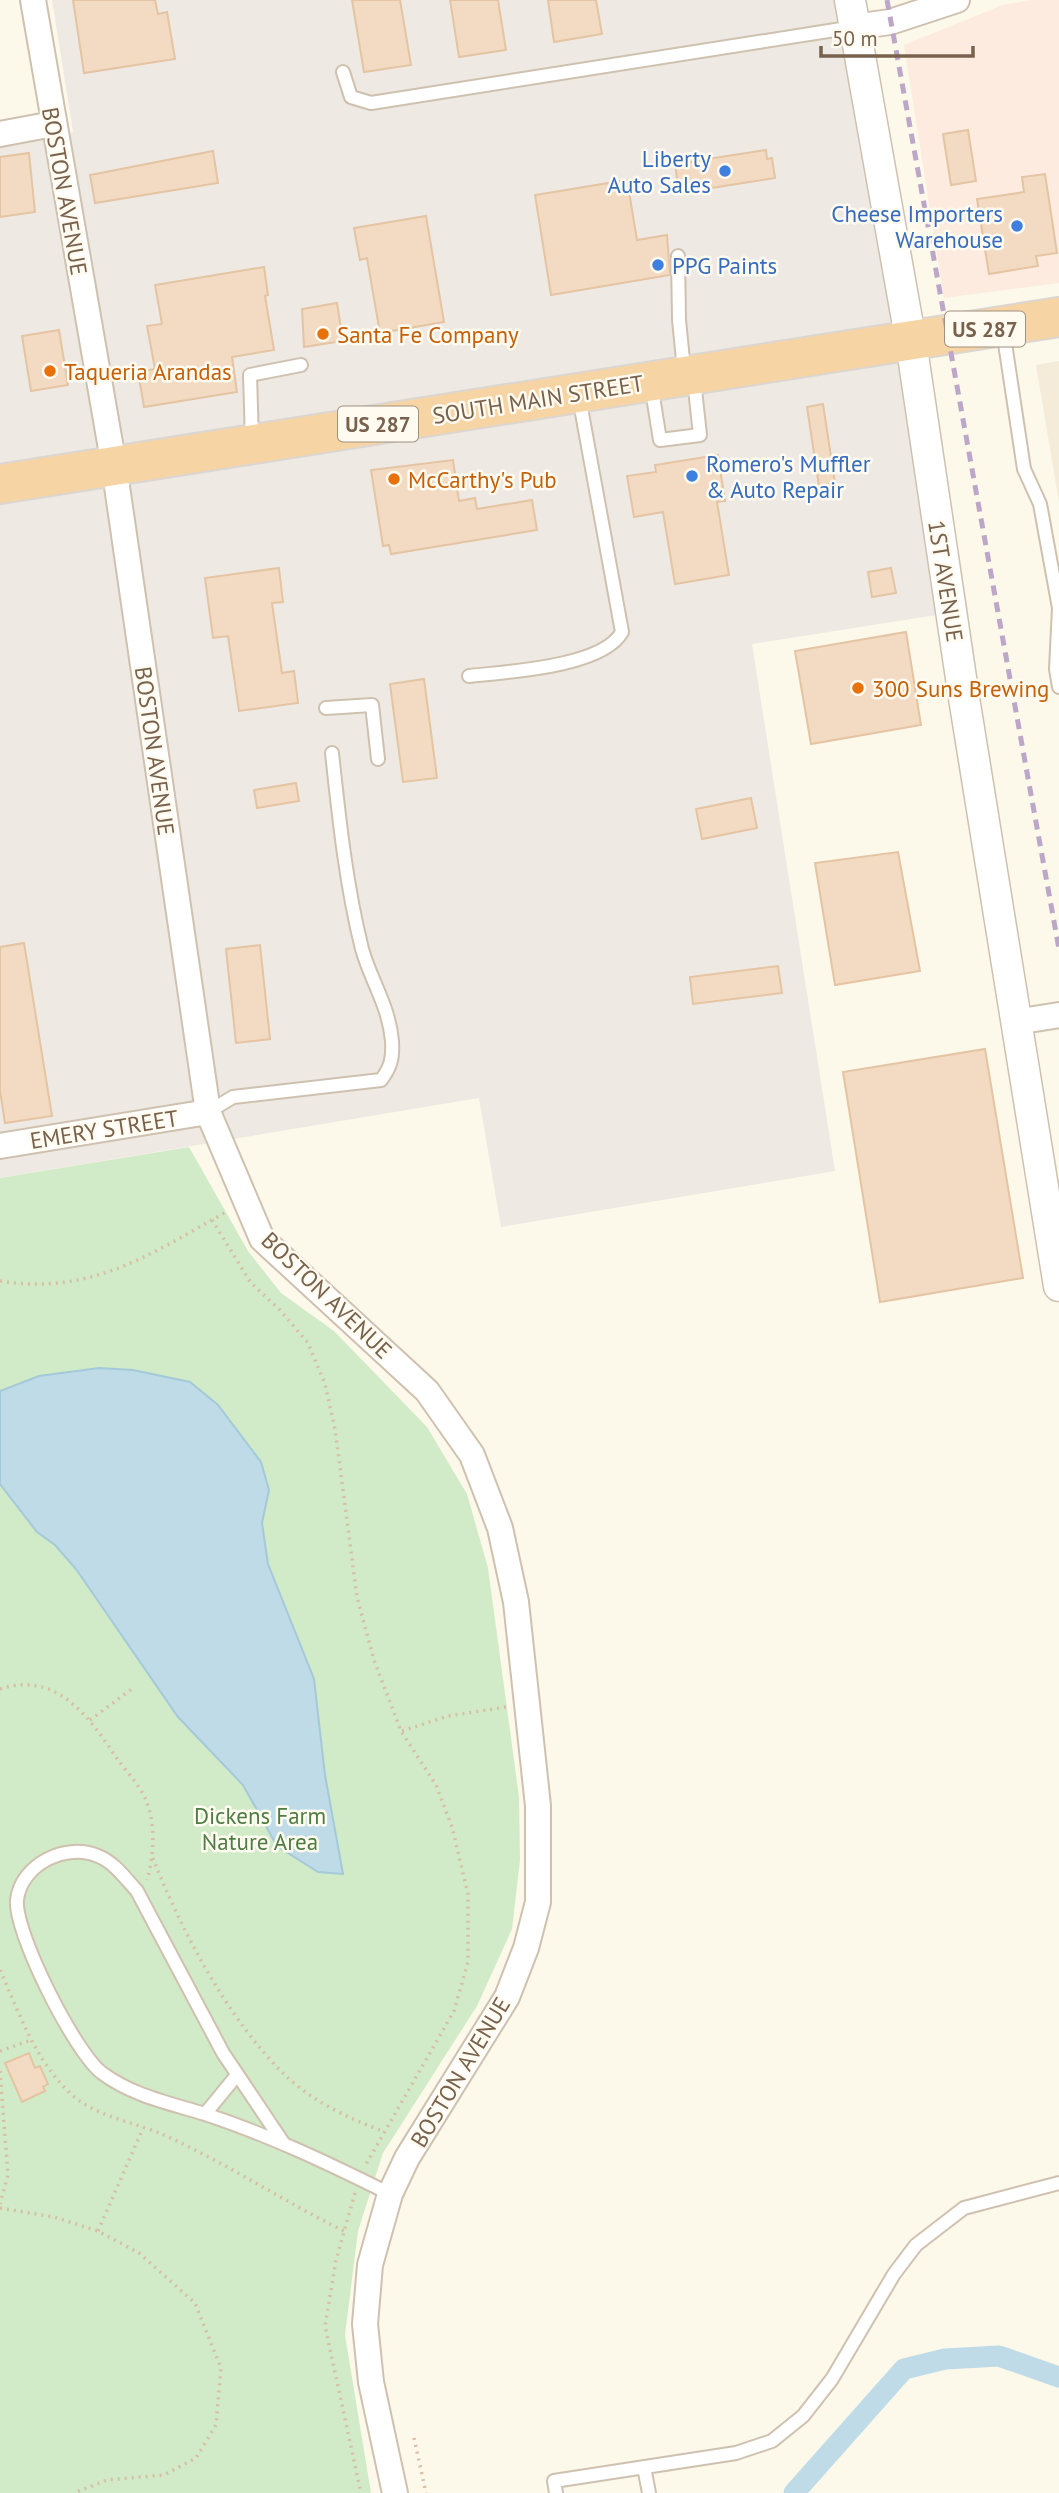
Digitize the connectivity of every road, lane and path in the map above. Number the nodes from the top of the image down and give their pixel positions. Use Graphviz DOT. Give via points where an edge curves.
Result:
graph roads {
  1 [pos="33,0"];
  2 [pos="957,0"];
  3 [pos="852,14"];
  4 [pos="343,72"];
  5 [pos="53,124"];
  6 [pos="0,134"];
  7 [pos="678,256"];
  8 [pos="1059,317"];
  9 [pos="1003,326"];
  10 [pos="911,342"];
  11 [pos="301,365"];
  12 [pos="676,378"];
  13 [pos="578,393"];
  14 [pos="252,444"];
  15 [pos="114,466"];
  16 [pos="0,484"];
  17 [pos="469,676"];
  18 [pos="1059,687"];
  19 [pos="326,708"];
  20 [pos="332,752"];
  21 [pos="378,759"];
  22 [pos="1059,1015"];
  23 [pos="1016,1022"];
  24 [pos="208,1112"];
  25 [pos="0,1146"];
  26 [pos="244,1202"];
  27 [pos="212,1220"];
  28 [pos="0,1281"];
  29 [pos="1059,1286"];
  30 [pos="132,1688"];
  31 [pos="0,1689"];
  32 [pos="526,1705"];
  33 [pos="90,1720"];
  34 [pos="401,1731"];
  35 [pos="153,1858"];
  36 [pos="141,1900"];
  37 [pos="0,1970"];
  38 [pos="31,2040"];
  39 [pos="0,2051"];
  40 [pos="0,2071"];
  41 [pos="237,2075"];
  42 [pos="205,2114"];
  43 [pos="143,2128"];
  44 [pos="383,2131"];
  45 [pos="284,2144"];
  46 [pos="360,2179"];
  47 [pos="1059,2183"];
  48 [pos="390,2194"];
  49 [pos="0,2206"];
  50 [pos="98,2231"];
  51 [pos="344,2231"];
  52 [pos="414,2438"];
  53 [pos="644,2467"];
  54 [pos="74,2493"];
  55 [pos="361,2493"];
  56 [pos="396,2493"];
  57 [pos="426,2493"];
  58 [pos="556,2493"];
  59 [pos="649,2493"];
  1 -- 5 [label="street, BOSTON AVENUE"];
  2 -- 3 [label="street" via="890,22"];
  3 -- 4 [label="lane" via="371,103 351,97"];
  3 -- 10 [label="street, 1ST AVENUE"];
  5 -- 6 [label="street"];
  5 -- 15 [label="street, BOSTON AVENUE"];
  7 -- 12 [label="lane"];
  8 -- 9 [label="highway, US 287"];
  9 -- 10 [label="highway, US 287"];
  9 -- 18 [label="lane" via="1024,469 1040,504 1059,608"];
  10 -- 12 [label="highway, SOUTH MAIN STREET / US 287"];
  10 -- 23 [label="street, 1ST AVENUE"];
  11 -- 14 [label="lane" via="250,375"];
  12 -- 12 [label="lane" via="699,435 660,440"];
  12 -- 13 [label="highway, SOUTH MAIN STREET / US 287"];
  13 -- 14 [label="highway, SOUTH MAIN STREET / US 287"];
  13 -- 17 [label="lane" via="622,632 606,647 552,667"];
  14 -- 15 [label="highway, SOUTH MAIN STREET / US 287"];
  15 -- 16 [label="highway, SOUTH MAIN STREET / US 287"];
  15 -- 24 [label="street, BOSTON AVENUE"];
  19 -- 21 [label="lane" via="372,705"];
  20 -- 24 [label="lane" via="342,844 363,951 382,995 392,1040 392,1066 381,1080 233,1097"];
  22 -- 23 [label="street"];
  23 -- 29 [label="street, 1ST AVENUE"];
  24 -- 25 [label="street, EMERY STREET"];
  24 -- 26 [label="street, BOSTON AVENUE"];
  26 -- 27 [label="path"];
  26 -- 32 [label="street, BOSTON AVENUE" via="262,1239 427,1391 472,1455 500,1528 516,1602"];
  27 -- 28 [label="path" via="106,1275 49,1285"];
  27 -- 34 [label="path" via="251,1283 308,1343 325,1384 358,1597 374,1660"];
  30 -- 33 [label="path"];
  31 -- 33 [label="path" via="46,1686 69,1699"];
  32 -- 34 [label="path" via="448,1716"];
  32 -- 48 [label="street, BOSTON AVENUE" via="540,1851 538,1902 526,1948 507,1997 407,2158"];
  33 -- 35 [label="path" via="145,1800"];
  34 -- 44 [label="path" via="436,1785 452,1827 467,1894 468,1962 454,2011"];
  35 -- 36 [label="path"];
  35 -- 44 [label="path" via="167,1896 262,2051 312,2095"];
  36 -- 41 [label="lane"];
  36 -- 42 [label="lane" via="118,1869 101,1856 68,1851 36,1866 20,1885 18,1916 81,2053 126,2089"];
  37 -- 38 [label="path"];
  38 -- 39 [label="path"];
  38 -- 43 [label="path" via="39,2059 72,2095"];
  40 -- 49 [label="path" via="8,2175"];
  41 -- 42 [label="lane"];
  41 -- 45 [label="lane"];
  42 -- 45 [label="lane"];
  43 -- 50 [label="path"];
  43 -- 51 [label="path" via="214,2160"];
  44 -- 46 [label="path"];
  45 -- 46 [label="lane"];
  46 -- 48 [label="lane"];
  46 -- 51 [label="path"];
  47 -- 53 [label="lane" via="964,2208 916,2245 832,2379 803,2416 772,2441 736,2453"];
  48 -- 56 [label="street, BOSTON AVENUE" via="370,2265 365,2324 371,2382"];
  49 -- 50 [label="path"];
  50 -- 54 [label="path" via="139,2253 195,2303 221,2368 216,2425 196,2458 164,2475 107,2480"];
  51 -- 55 [label="path" via="325,2326"];
  52 -- 57 [label="path"];
  53 -- 58 [label="lane" via="554,2481"];
  53 -- 59 [label="lane"];
}
